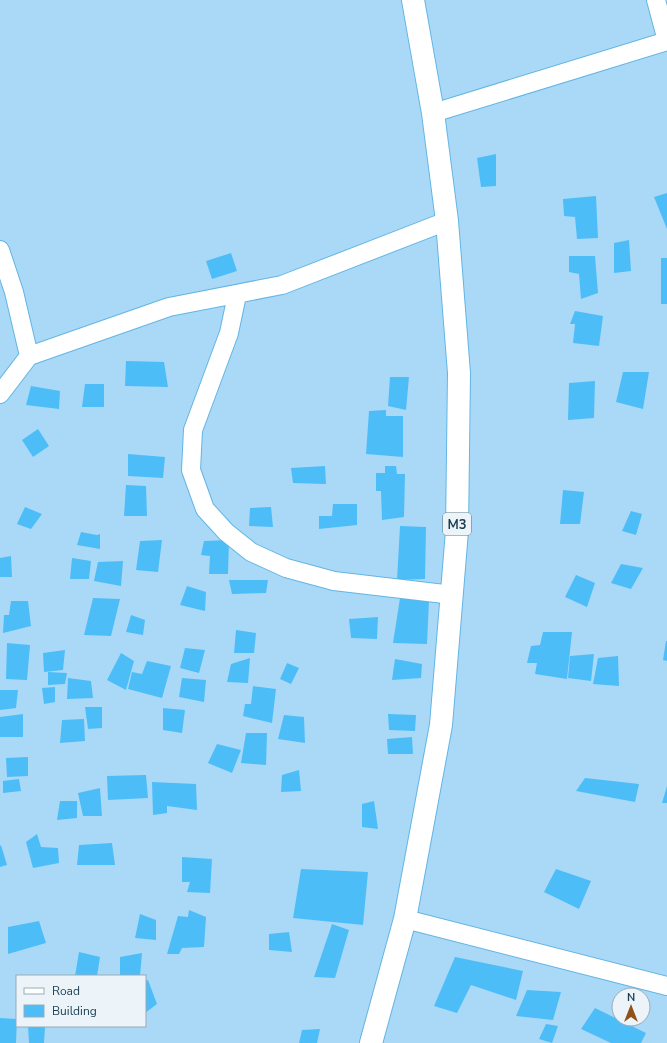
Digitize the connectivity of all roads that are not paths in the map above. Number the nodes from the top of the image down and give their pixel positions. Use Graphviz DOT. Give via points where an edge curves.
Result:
graph roads {
  1 [pos="413,0"];
  2 [pos="656,0"];
  3 [pos="667,41"];
  4 [pos="433,113"];
  5 [pos="447,221"];
  6 [pos="0,250"];
  7 [pos="7,294"];
  8 [pos="236,295"];
  9 [pos="29,356"];
  10 [pos="0,394"];
  11 [pos="453,595"];
  12 [pos="405,919"];
  13 [pos="667,986"];
  14 [pos="371,1043"];
  1 -- 4 [label="main road, M3"];
  2 -- 3 [label="street"];
  3 -- 4 [label="street"];
  4 -- 5 [label="main road, M3"];
  5 -- 8 [label="street" via="282,285"];
  5 -- 11 [label="main road, M3" via="459,373 457,531"];
  6 -- 7 [label="street"];
  7 -- 9 [label="street"];
  8 -- 9 [label="street" via="169,307"];
  8 -- 11 [label="street" via="229,332 193,430 191,470 205,509 226,532 251,552 286,568 334,581"];
  9 -- 10 [label="street"];
  11 -- 12 [label="main road, M3" via="441,725"];
  12 -- 13 [label="street"];
  12 -- 14 [label="main road, M3"];
}
